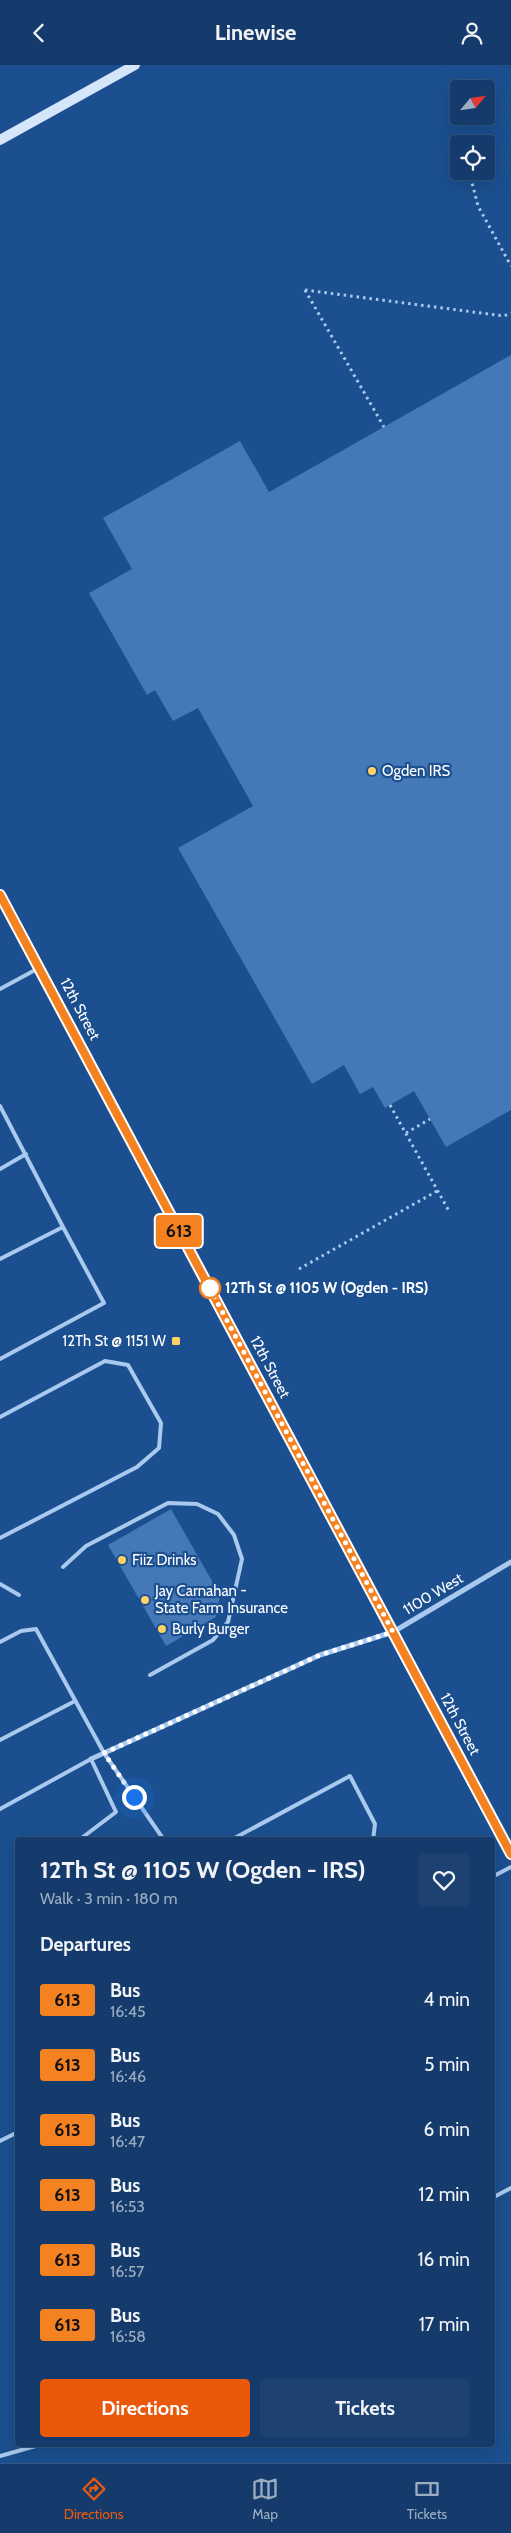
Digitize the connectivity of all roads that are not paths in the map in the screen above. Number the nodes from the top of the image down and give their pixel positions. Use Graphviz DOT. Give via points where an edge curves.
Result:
graph roads {
  1 [pos="135,65"];
  2 [pos="0,140"];
  3 [pos="0,895"];
  4 [pos="39,967"];
  5 [pos="0,989"];
  6 [pos="0,1106"];
  7 [pos="26,1154"];
  8 [pos="0,1169"];
  9 [pos="63,1227"];
  10 [pos="0,1259"];
  11 [pos="0,1359"];
  12 [pos="0,1417"];
  13 [pos="0,1537"];
  14 [pos="511,1562"];
  15 [pos="63,1567"];
  16 [pos="0,1584"];
  17 [pos="18,1595"];
  18 [pos="393,1632"];
  19 [pos="0,1642"];
  20 [pos="150,1675"];
  21 [pos="75,1701"];
  22 [pos="0,1740"];
  23 [pos="104,1753"];
  24 [pos="91,1759"];
  25 [pos="0,1809"];
  26 [pos="84,1837"];
  27 [pos="162,1837"];
  28 [pos="237,1837"];
  29 [pos="373,1837"];
  30 [pos="511,1854"];
  31 [pos="511,1867"];
  32 [pos="495,1875"];
  33 [pos="15,2134"];
  34 [pos="0,2141"];
  35 [pos="511,2188"];
  36 [pos="495,2196"];
  37 [pos="32,2447"];
  38 [pos="0,2456"];
  1 -- 2 [label="street"];
  3 -- 4 [label="main road, 12th Street"];
  4 -- 5 [label="lane"];
  4 -- 18 [label="main road, 12th Street"];
  6 -- 7 [label="lane"];
  7 -- 8 [label="lane"];
  7 -- 9 [label="lane"];
  9 -- 10 [label="lane"];
  9 -- 11 [label="lane" via="104,1303"];
  12 -- 13 [label="lane" via="105,1361 128,1365 161,1423 159,1448 136,1467"];
  14 -- 18 [label="street, 1100 West"];
  15 -- 20 [label="lane" via="86,1546 168,1503 197,1504 218,1514 234,1535 242,1559 228,1622 213,1639"];
  16 -- 17 [label="lane"];
  18 -- 23 [label="street, 1100 West" via="320,1655"];
  18 -- 30 [label="main road, 12th Street"];
  19 -- 21 [label="lane" via="21,1631 36,1629"];
  21 -- 22 [label="lane"];
  21 -- 23 [label="lane"];
  23 -- 24 [label="street, 1100 West"];
  23 -- 27 [label="lane"];
  24 -- 25 [label="lane"];
  24 -- 26 [label="lane" via="116,1812"];
  28 -- 29 [label="lane" via="350,1776 375,1824"];
  31 -- 32 [label="lane"];
  33 -- 34 [label="lane"];
  35 -- 36 [label="lane"];
  37 -- 38 [label="lane"];
}
